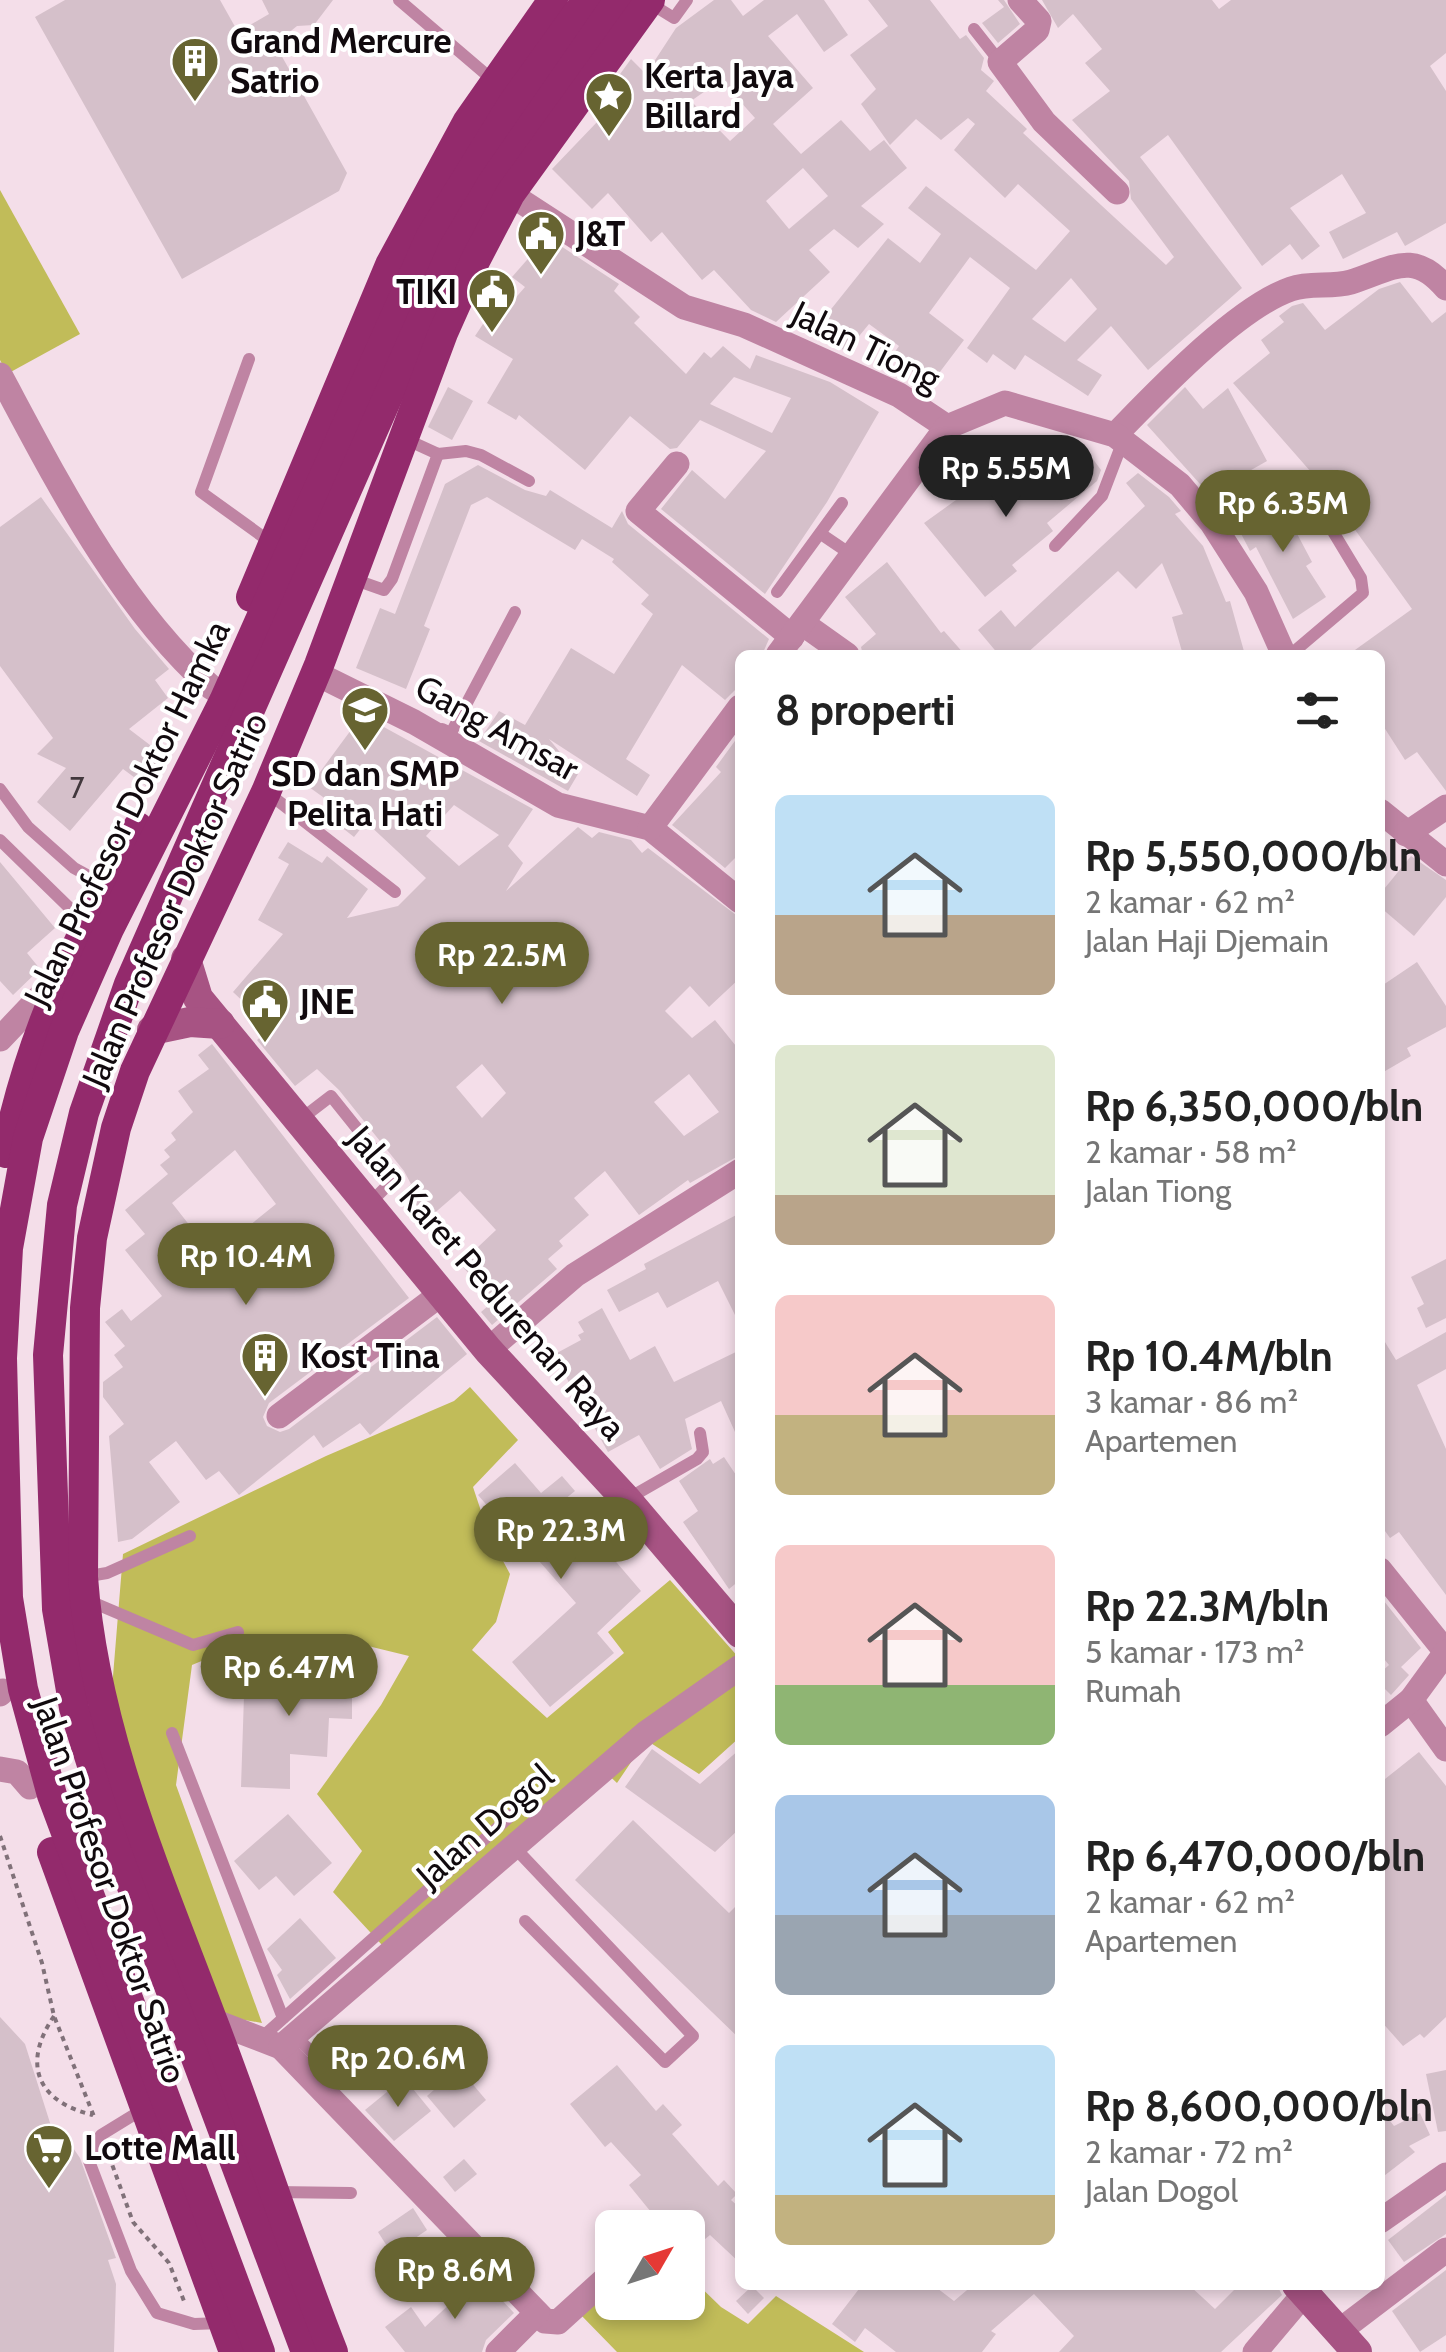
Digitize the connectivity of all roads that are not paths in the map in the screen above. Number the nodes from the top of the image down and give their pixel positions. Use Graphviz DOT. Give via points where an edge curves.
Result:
graph roads {
  1 [pos="399,0"];
  2 [pos="553,0"];
  3 [pos="586,0"];
  4 [pos="687,0"];
  5 [pos="1020,0"];
  6 [pos="639,1"];
  7 [pos="974,29"];
  8 [pos="1000,62"];
  9 [pos="502,72"];
  10 [pos="564,118"];
  11 [pos="444,164"];
  12 [pos="1117,192"];
  13 [pos="510,194"];
  14 [pos="1446,288"];
  15 [pos="249,359"];
  16 [pos="0,374"];
  17 [pos="947,427"];
  18 [pos="1119,437"];
  19 [pos="403,438"];
  20 [pos="438,454"];
  21 [pos="676,464"];
  22 [pos="528,481"];
  23 [pos="842,503"];
  24 [pos="1326,520"];
  25 [pos="821,534"];
  26 [pos="273,544"];
  27 [pos="1056,546"];
  28 [pos="852,556"];
  29 [pos="350,578"];
  30 [pos="777,592"];
  31 [pos="515,612"];
  32 [pos="791,638"];
  33 [pos="831,650"];
  34 [pos="1285,650"];
  35 [pos="1293,650"];
  36 [pos="317,669"];
  37 [pos="212,688"];
  38 [pos="735,714"];
  39 [pos="0,789"];
  40 [pos="266,792"];
  41 [pos="1446,808"];
  42 [pos="1385,815"];
  43 [pos="650,828"];
  44 [pos="1406,834"];
  45 [pos="0,840"];
  46 [pos="1446,864"];
  47 [pos="107,886"];
  48 [pos="395,892"];
  49 [pos="735,897"];
  50 [pos="86,924"];
  51 [pos="186,959"];
  52 [pos="62,974"];
  53 [pos="220,1024"];
  54 [pos="152,1030"];
  55 [pos="0,1039"];
  56 [pos="1,1167"];
  57 [pos="735,1174"];
  58 [pos="441,1294"];
  59 [pos="0,1299"];
  60 [pos="85,1308"];
  61 [pos="488,1350"];
  62 [pos="279,1416"];
  63 [pos="700,1433"];
  64 [pos="626,1499"];
  65 [pos="190,1536"];
  66 [pos="1385,1576"];
  67 [pos="84,1588"];
  68 [pos="735,1627"];
  69 [pos="238,1632"];
  70 [pos="1446,1652"];
  71 [pos="735,1671"];
  72 [pos="1,1687"];
  73 [pos="1411,1700"];
  74 [pos="1385,1721"];
  75 [pos="172,1733"];
  76 [pos="1446,1749"];
  77 [pos="0,1769"];
  78 [pos="30,1787"];
  79 [pos="514,1813"];
  80 [pos="515,1848"];
  81 [pos="525,1921"];
  82 [pos="213,2021"];
  83 [pos="280,2034"];
  84 [pos="344,2057"];
  85 [pos="145,2108"];
  86 [pos="1446,2175"];
  87 [pos="274,2192"];
  88 [pos="350,2193"];
  89 [pos="1385,2218"];
  90 [pos="1446,2250"];
  91 [pos="595,2288"];
  92 [pos="1300,2290"];
  93 [pos="310,2292"];
  94 [pos="536,2313"];
  95 [pos="218,2328"];
  96 [pos="1347,2342"];
  97 [pos="260,2352"];
  98 [pos="306,2352"];
  99 [pos="333,2352"];
  100 [pos="498,2352"];
  101 [pos="1255,2352"];
  1 -- 9 [label="lane"];
  2 -- 9 [label="main road, Jalan Profesor Doktor Satrio"];
  3 -- 97 [label="main road, Jalan Profesor Doktor Hamka" via="431,236 240,668 109,929 64,1030 28,1138 8,1248 2,1358 8,1598 23,1689 52,1795"];
  4 -- 6 [label="lane" via="674,18"];
  5 -- 8 [label="street" via="1038,21 1037,30"];
  6 -- 10 [label="main road, Jalan Profesor Doktor Satrio"];
  6 -- 98 [label="main road, Jalan Profesor Doktor Hamka" via="511,155 452,250 129,984 84,1113 62,1205 48,1356 51,1528 56,1609 74,1708 122,1860"];
  7 -- 8 [label="lane"];
  8 -- 12 [label="street" via="1044,122"];
  9 -- 10 [label="main road" via="510,97 544,116"];
  9 -- 11 [label="main road, Jalan Profesor Doktor Satrio"];
  10 -- 13 [label="main road, Jalan Profesor Doktor Satrio"];
  11 -- 13 [label="main road" via="458,148 470,148"];
  11 -- 26 [label="main road, Jalan Profesor Doktor Satrio" via="356,338"];
  13 -- 17 [label="street, Jalan Tiong" via="684,307 744,326 899,395"];
  13 -- 19 [label="main road, Jalan Profesor Doktor Satrio" via="443,332"];
  14 -- 18 [label="street" via="1418,264 1278,294 1200,354"];
  15 -- 26 [label="lane" via="201,492"];
  16 -- 37 [label="street" via="95,542 185,664"];
  17 -- 18 [label="street, Jalan Tiong" via="1005,403"];
  17 -- 28 [label="street"];
  18 -- 27 [label="lane" via="1102,496"];
  18 -- 34 [label="street, Jalan Tiong" via="1180,485 1212,522"];
  19 -- 20 [label="lane"];
  19 -- 29 [label="main road, Jalan Profesor Doktor Satrio"];
  20 -- 22 [label="lane" via="466,450"];
  20 -- 29 [label="lane" via="392,580 384,590"];
  21 -- 32 [label="street" via="638,512"];
  23 -- 25 [label="lane"];
  24 -- 35 [label="lane" via="1363,593"];
  25 -- 28 [label="lane"];
  25 -- 30 [label="lane"];
  26 -- 37 [label="main road, Jalan Profesor Doktor Satrio"];
  28 -- 32 [label="street"];
  29 -- 36 [label="main road, Jalan Profesor Doktor Satrio"];
  31 -- 36 [label="lane" via="451,734"];
  32 -- 33 [label="street"];
  36 -- 40 [label="main road, Jalan Profesor Doktor Satrio"];
  36 -- 43 [label="street, Gang Amsar" via="558,805"];
  37 -- 47 [label="main road, Jalan Profesor Doktor Satrio"];
  38 -- 43 [label="street"];
  39 -- 47 [label="lane" via="28,827 74,868"];
  40 -- 48 [label="lane"];
  40 -- 51 [label="main road, Jalan Profesor Doktor Satrio"];
  41 -- 44 [label="street"];
  42 -- 44 [label="street"];
  43 -- 49 [label="street"];
  44 -- 46 [label="street"];
  45 -- 50 [label="lane"];
  47 -- 50 [label="main road, Jalan Profesor Doktor Satrio"];
  50 -- 52 [label="main road, Jalan Profesor Doktor Satrio"];
  51 -- 53 [label="street, Jalan Karet Pedurenan Raya" via="198,998"];
  51 -- 54 [label="main road, Jalan Profesor Doktor Satrio"];
  52 -- 55 [label="street"];
  52 -- 56 [label="main road, Jalan Profesor Doktor Satrio" via="19,1090"];
  53 -- 54 [label="street"];
  53 -- 58 [label="street, Jalan Karet Pedurenan Raya"];
  54 -- 60 [label="main road, Jalan Profesor Doktor Satrio" via="116,1128"];
  57 -- 61 [label="street" via="575,1274"];
  58 -- 61 [label="street, Jalan Karet Pedurenan Raya"];
  58 -- 62 [label="street"];
  59 -- 60 [label="main road" via="18,1286 49,1282"];
  60 -- 67 [label="main road, Jalan Profesor Doktor Satrio"];
  61 -- 64 [label="street, Jalan Karet Pedurenan Raya"];
  63 -- 64 [label="lane" via="703,1452 697,1459"];
  64 -- 68 [label="street, Jalan Karet Pedurenan Raya"];
  65 -- 67 [label="lane"];
  66 -- 70 [label="street"];
  67 -- 69 [label="lane" via="193,1645"];
  67 -- 82 [label="main road, Jalan Profesor Doktor Satrio" via="107,1720 166,1910"];
  70 -- 73 [label="street"];
  71 -- 80 [label="street, Jalan Dogol" via="646,1733"];
  72 -- 78 [label="main road, Jalan Profesor Doktor Satrio"];
  73 -- 74 [label="street"];
  73 -- 76 [label="street"];
  75 -- 83 [label="lane"];
  77 -- 78 [label="street" via="17,1772"];
  78 -- 85 [label="main road, Jalan Profesor Doktor Satrio"];
  79 -- 83 [label="lane"];
  80 -- 81 [label="lane" via="693,2036 664,2062"];
  80 -- 83 [label="street, Jalan Dogol"];
  82 -- 83 [label="street"];
  82 -- 87 [label="main road, Jalan Profesor Doktor Satrio"];
  83 -- 84 [label="lane" via="326,2066"];
  83 -- 94 [label="street"];
  85 -- 95 [label="main road, Jalan Profesor Doktor Satrio"];
  85 -- 95 [label="lane" via="101,2135 89,2161 131,2272 157,2313"];
  86 -- 89 [label="street"];
  87 -- 88 [label="lane"];
  87 -- 93 [label="main road, Jalan Profesor Doktor Satrio"];
  90 -- 96 [label="street"];
  91 -- 94 [label="street" via="558,2322"];
  92 -- 96 [label="street"];
  92 -- 101 [label="street"];
  93 -- 95 [label="main road" via="294,2329 269,2341"];
  93 -- 99 [label="main road, Jalan Profesor Doktor Satrio"];
  94 -- 100 [label="street"];
}
